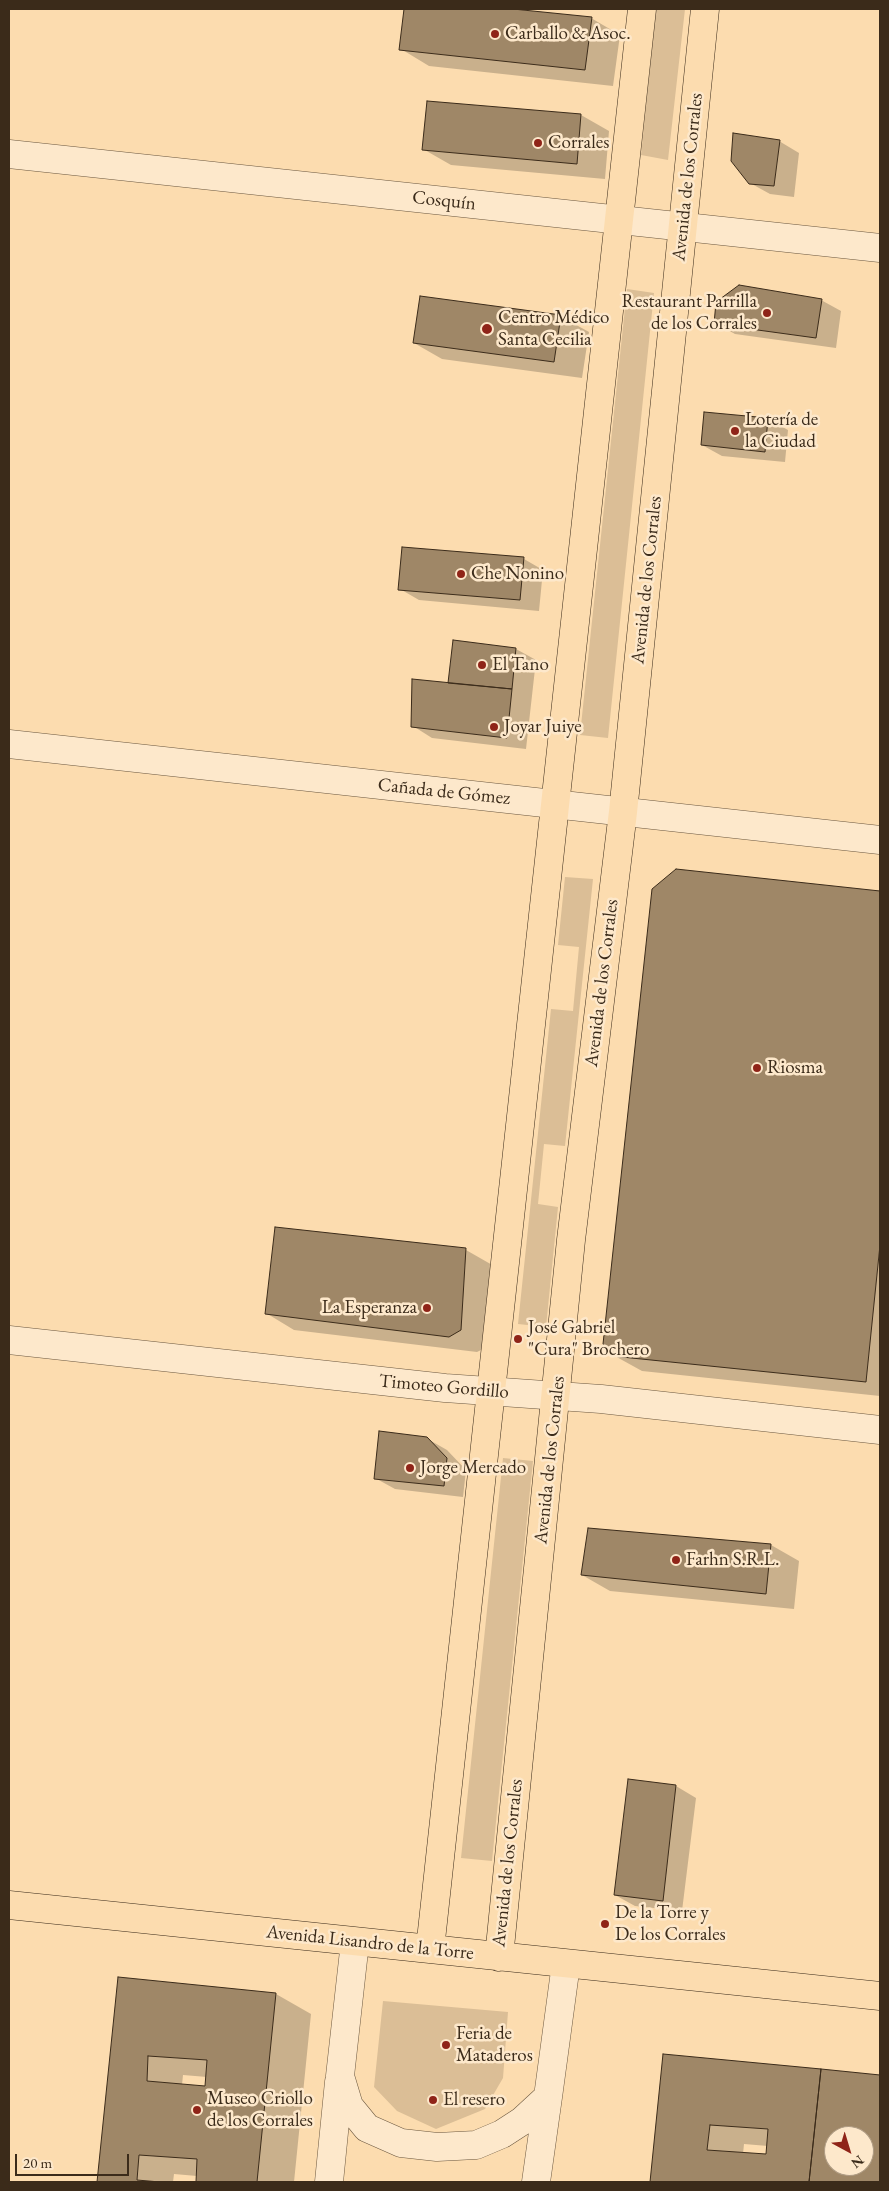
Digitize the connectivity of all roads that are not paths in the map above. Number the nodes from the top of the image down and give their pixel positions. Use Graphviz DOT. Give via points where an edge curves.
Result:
graph roads {
  1 [pos="642,9"];
  2 [pos="705,9"];
  3 [pos="9,154"];
  4 [pos="619,220"];
  5 [pos="683,227"];
  6 [pos="880,248"];
  7 [pos="9,744"];
  8 [pos="556,804"];
  9 [pos="623,812"];
  10 [pos="880,840"];
  11 [pos="9,1340"];
  12 [pos="492,1392"];
  13 [pos="556,1396"];
  14 [pos="880,1430"];
  15 [pos="9,1905"];
  16 [pos="355,1942"];
  17 [pos="430,1949"];
  18 [pos="499,1956"];
  19 [pos="566,1964"];
  20 [pos="880,1996"];
  21 [pos="340,2076"];
  22 [pos="548,2097"];
  23 [pos="329,2182"];
  24 [pos="536,2182"];
  1 -- 4 [label="main road"];
  2 -- 5 [label="main road, Avenida de los Corrales"];
  3 -- 4 [label="street, Cosquín"];
  4 -- 5 [label="street, Cosquín"];
  4 -- 8 [label="main road"];
  5 -- 6 [label="street, Cosquín"];
  5 -- 9 [label="main road, Avenida de los Corrales"];
  7 -- 8 [label="street, Cañada de Gómez"];
  8 -- 9 [label="street, Cañada de Gómez"];
  8 -- 12 [label="main road"];
  9 -- 10 [label="street, Cañada de Gómez"];
  9 -- 13 [label="main road, Avenida de los Corrales" via="575,1204"];
  11 -- 12 [label="street, Timoteo Gordillo"];
  12 -- 13 [label="street, Timoteo Gordillo"];
  12 -- 17 [label="main road"];
  13 -- 14 [label="street, Timoteo Gordillo"];
  13 -- 18 [label="main road, Avenida de los Corrales"];
  15 -- 16 [label="main road, Avenida Lisandro de la Torre"];
  16 -- 17 [label="main road, Avenida Lisandro de la Torre"];
  16 -- 21 [label="street"];
  17 -- 18 [label="main road, Avenida Lisandro de la Torre"];
  18 -- 19 [label="main road, Avenida Lisandro de la Torre"];
  19 -- 20 [label="main road, Avenida Lisandro de la Torre"];
  19 -- 22 [label="street"];
  21 -- 22 [label="street" via="348,2106 367,2128 401,2143 437,2147 476,2145 502,2134"];
  21 -- 23 [label="street"];
  22 -- 24 [label="street"];
}
